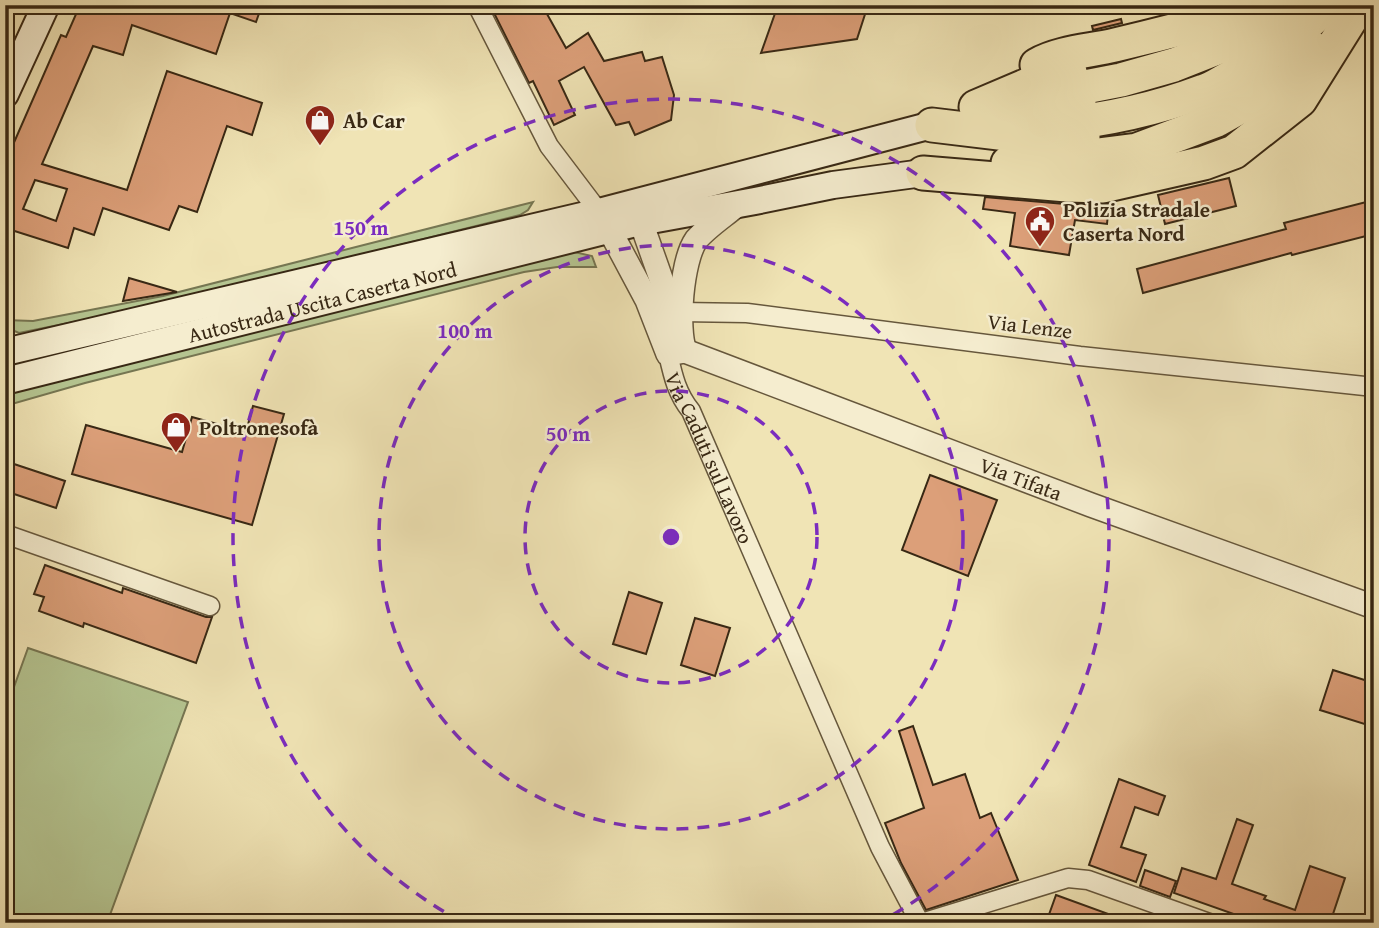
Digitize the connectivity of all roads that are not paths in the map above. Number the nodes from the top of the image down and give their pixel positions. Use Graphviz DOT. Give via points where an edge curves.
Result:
graph roads {
  1 [pos="46,5"];
  2 [pos="477,5"];
  3 [pos="1212,5"];
  4 [pos="1266,5"];
  5 [pos="1282,5"];
  6 [pos="1301,5"];
  7 [pos="1313,5"];
  8 [pos="1344,7"];
  9 [pos="5,94"];
  10 [pos="932,125"];
  11 [pos="923,173"];
  12 [pos="737,205"];
  13 [pos="624,222"];
  14 [pos="656,296"];
  15 [pos="679,338"];
  16 [pos="13,348"];
  17 [pos="5,381"];
  18 [pos="1374,387"];
  19 [pos="5,534"];
  20 [pos="211,606"];
  21 [pos="1374,607"];
  22 [pos="920,923"];
  23 [pos="1209,923"];
  1 -- 9 [label="main road"];
  2 -- 13 [label="street, Via Caduti sul Lavoro" via="549,146"];
  3 -- 10 [label="highway" via="1047,41"];
  4 -- 10 [label="highway" via="1113,46 1048,58"];
  5 -- 10 [label="highway" via="1260,20 1118,62 1049,76"];
  6 -- 10 [label="highway" via="1270,27 1174,65"];
  7 -- 10 [label="highway" via="1279,32 1208,73 1125,96"];
  8 -- 10 [label="highway" via="1291,51 1214,101 1133,132 1056,140"];
  8 -- 11 [label="highway" via="1289,79 1217,120 1137,149"];
  10 -- 13 [label="main road, Autostrada Uscita Caserta Nord" via="738,175"];
  11 -- 12 [label="main road, Autostrada Uscita Caserta Nord"];
  12 -- 13 [label="main road, Autostrada Uscita Caserta Nord"];
  12 -- 15 [label="street, Autostrada Uscita Caserta Nord" via="696,241 687,261"];
  13 -- 14 [label="street"];
  13 -- 14 [label="street, Via Caduti sul Lavoro"];
  13 -- 16 [label="main road, Autostrada Uscita Caserta Nord"];
  13 -- 17 [label="main road, Autostrada Uscita Caserta Nord"];
  14 -- 15 [label="street, Via Caduti sul Lavoro"];
  15 -- 18 [label="street, Via Lenze" via="747,313 1080,356"];
  15 -- 21 [label="street, Via Tifata" via="1091,505"];
  15 -- 22 [label="street, Via Caduti sul Lavoro" via="673,380 691,411 880,847"];
  19 -- 20 [label="street"];
  22 -- 23 [label="street" via="1068,878 1088,880"];
}
